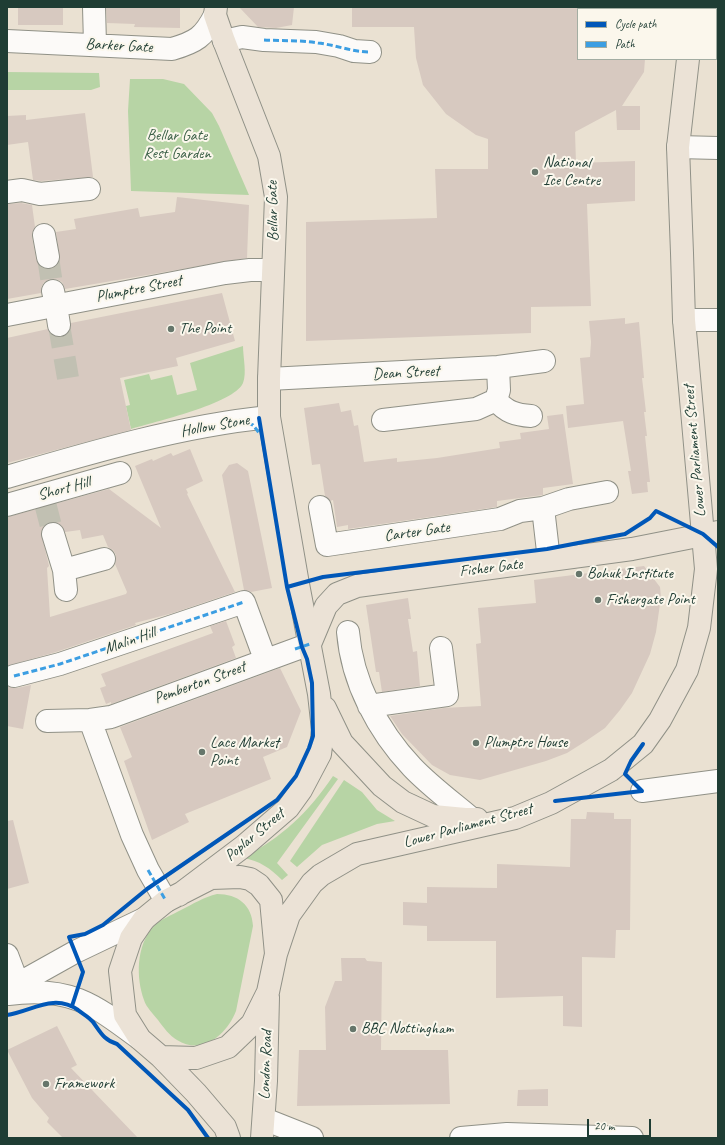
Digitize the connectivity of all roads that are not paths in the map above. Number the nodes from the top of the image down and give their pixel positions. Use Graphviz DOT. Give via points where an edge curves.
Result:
graph roads {
  1 [pos="94,7"];
  2 [pos="215,11"];
  3 [pos="7,41"];
  4 [pos="224,41"];
  5 [pos="95,44"];
  6 [pos="370,52"];
  7 [pos="688,60"];
  8 [pos="678,147"];
  9 [pos="718,148"];
  10 [pos="89,189"];
  11 [pos="7,192"];
  12 [pos="44,235"];
  13 [pos="48,257"];
  14 [pos="272,270"];
  15 [pos="7,315"];
  16 [pos="684,320"];
  17 [pos="718,320"];
  18 [pos="544,361"];
  19 [pos="498,367"];
  20 [pos="269,379"];
  21 [pos="496,400"];
  22 [pos="531,416"];
  23 [pos="269,417"];
  24 [pos="383,420"];
  25 [pos="120,473"];
  26 [pos="7,477"];
  27 [pos="607,492"];
  28 [pos="7,504"];
  29 [pos="320,507"];
  30 [pos="543,508"];
  31 [pos="710,533"];
  32 [pos="53,534"];
  33 [pos="104,559"];
  34 [pos="549,560"];
  35 [pos="348,632"];
  36 [pos="310,644"];
  37 [pos="441,648"];
  38 [pos="265,659"];
  39 [pos="14,676"];
  40 [pos="319,694"];
  41 [pos="369,706"];
  42 [pos="90,720"];
  43 [pos="47,721"];
  44 [pos="718,782"];
  45 [pos="642,791"];
  46 [pos="514,818"];
  47 [pos="472,819"];
  48 [pos="173,898"];
  49 [pos="144,919"];
  50 [pos="276,954"];
  51 [pos="7,955"];
  52 [pos="11,990"];
  53 [pos="268,992"];
  54 [pos="140,1038"];
  55 [pos="161,1057"];
  56 [pos="263,1128"];
  57 [pos="549,1136"];
  58 [pos="229,1138"];
  59 [pos="312,1138"];
  60 [pos="461,1138"];
  61 [pos="632,1138"];
  1 -- 5 [label="street"];
  2 -- 4 [label="main road, Bellar Gate"];
  2 -- 5 [label="street, Barker Gate" via="208,29 197,40 172,49"];
  3 -- 5 [label="street, Barker Gate"];
  4 -- 6 [label="street" via="242,37 316,42"];
  4 -- 14 [label="main road, Bellar Gate" via="273,173 276,197"];
  7 -- 8 [label="main road, Lower Parliament Street"];
  8 -- 9 [label="street"];
  8 -- 16 [label="main road, Lower Parliament Street"];
  10 -- 11 [label="street" via="40,194 22,190"];
  12 -- 13 [label="street"];
  14 -- 15 [label="street, Plumptre Street" via="224,273"];
  14 -- 20 [label="main road, Bellar Gate"];
  16 -- 17 [label="street"];
  16 -- 31 [label="main road, Lower Parliament Street"];
  18 -- 19 [label="street, Dean Street"];
  19 -- 20 [label="street, Dean Street"];
  19 -- 21 [label="street" via="499,390"];
  20 -- 23 [label="main road, Bellar Gate"];
  21 -- 22 [label="street" via="505,410 517,415"];
  21 -- 24 [label="street" via="476,409"];
  23 -- 26 [label="street, Hollow Stone" via="220,423 32,463"];
  23 -- 36 [label="main road, Hollow Stone"];
  25 -- 28 [label="street, Short Hill" via="43,499"];
  27 -- 30 [label="street, Carter Gate" via="569,499"];
  29 -- 30 [label="street, Carter Gate" via="327,545 500,519"];
  30 -- 34 [label="street"];
  31 -- 34 [label="main road, Fisher Gate" via="632,549"];
  31 -- 46 [label="main road, Lower Parliament Street" via="699,628 687,670 660,720 642,744 611,770 551,803"];
  32 -- 33 [label="street" via="65,580"];
  34 -- 36 [label="main road, Fisher Gate" via="357,586 337,594 326,606"];
  35 -- 41 [label="street" via="355,671"];
  36 -- 38 [label="street, Pemberton Street"];
  36 -- 40 [label="main road, Poplar Street"];
  37 -- 41 [label="street" via="447,695"];
  38 -- 39 [label="street, Malin Hill" via="244,602 60,664"];
  38 -- 42 [label="street, Pemberton Street" via="111,717"];
  40 -- 47 [label="main road" via="342,743 382,786 404,802 433,816"];
  40 -- 48 [label="main road, Poplar Street" via="323,730 320,754 302,790 288,808 244,846"];
  41 -- 47 [label="street" via="390,739 412,766"];
  42 -- 43 [label="street, Pemberton Street"];
  42 -- 48 [label="street" via="132,835 150,874"];
  44 -- 45 [label="street"];
  46 -- 47 [label="main road"];
  46 -- 50 [label="main road, Lower Parliament Street" via="357,854 312,883 289,915"];
  48 -- 49 [label="main road"];
  48 -- 50 [label="main road" via="212,878 250,879 259,885 271,900"];
  49 -- 52 [label="street" via="75,952"];
  49 -- 54 [label="main road" via="131,938 120,971 125,1015"];
  50 -- 53 [label="main road"];
  51 -- 52 [label="street"];
  52 -- 54 [label="street" via="34,990 75,997 106,1013"];
  53 -- 55 [label="main road" via="252,1024 228,1047 196,1058"];
  53 -- 56 [label="main road, London Road"];
  54 -- 55 [label="main road"];
  55 -- 58 [label="main road" via="225,1127"];
  56 -- 59 [label="street"];
  57 -- 60 [label="street" via="507,1134"];
  57 -- 61 [label="street"];
}
